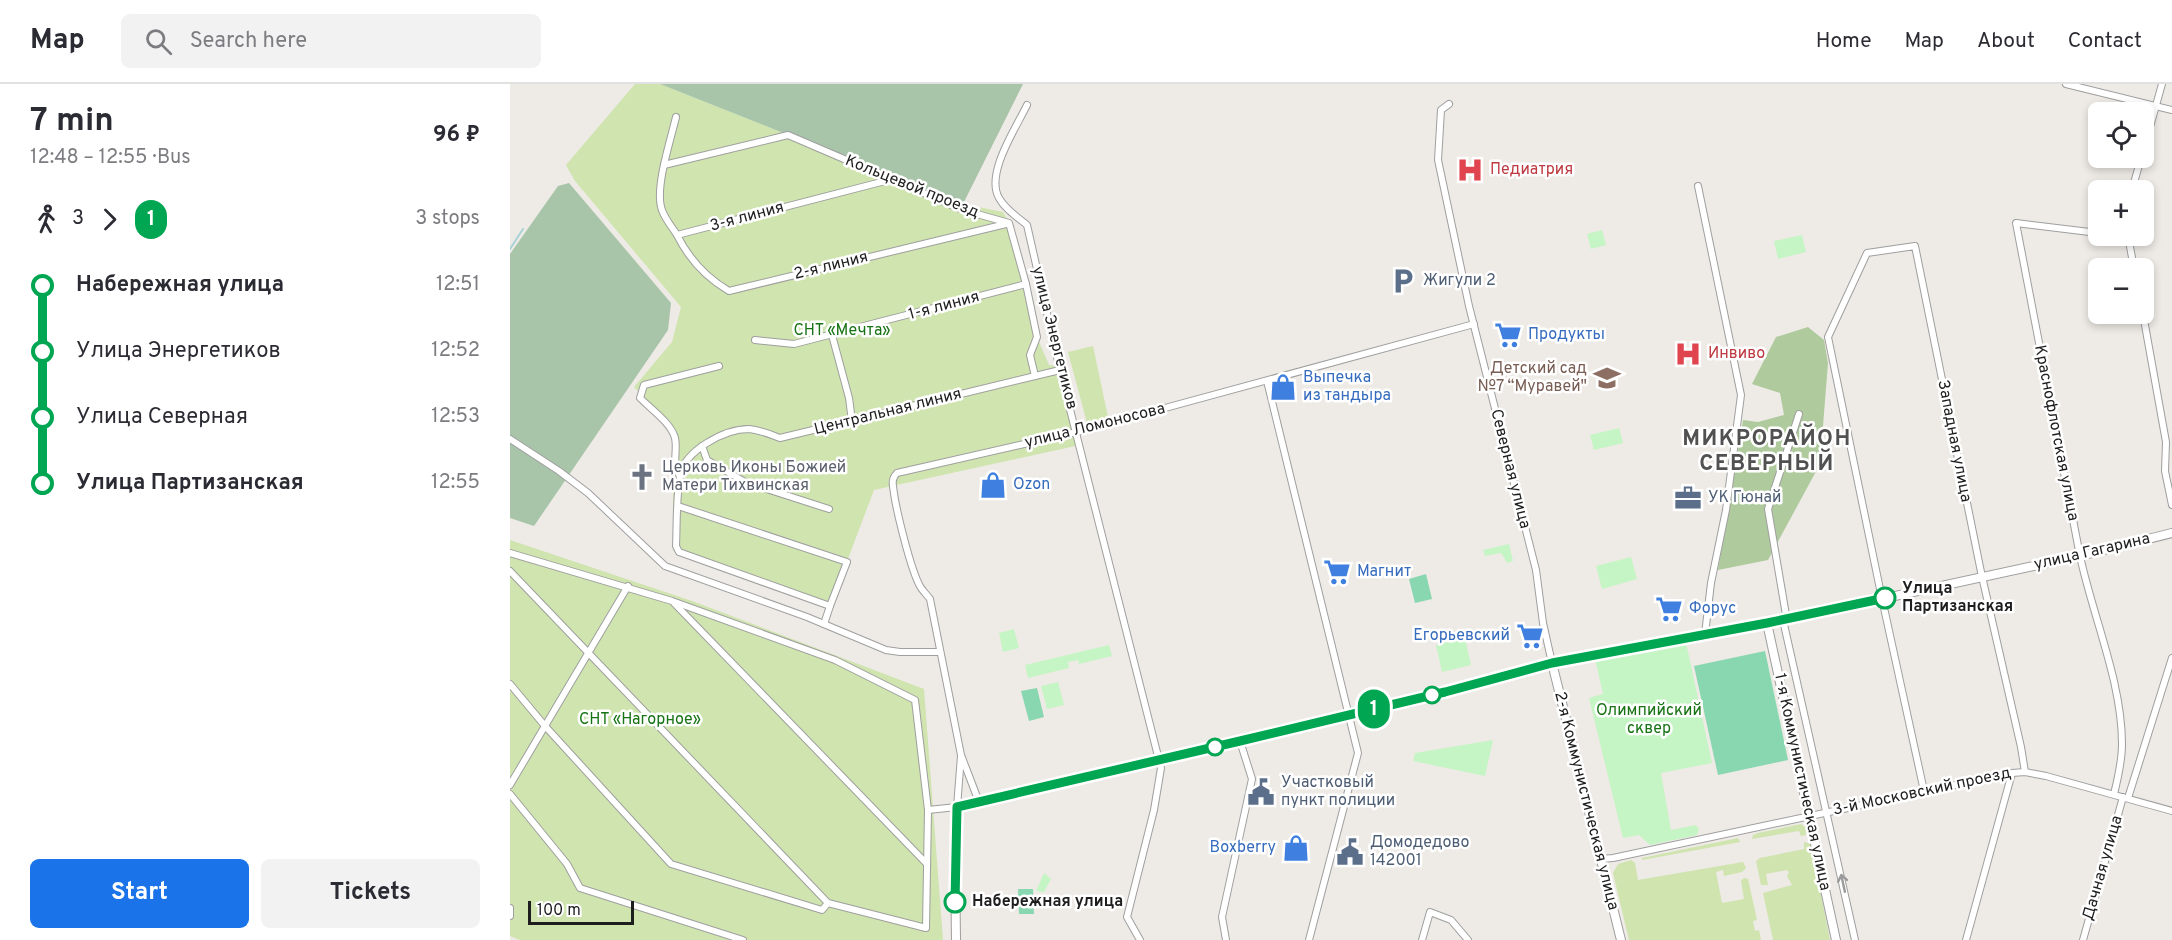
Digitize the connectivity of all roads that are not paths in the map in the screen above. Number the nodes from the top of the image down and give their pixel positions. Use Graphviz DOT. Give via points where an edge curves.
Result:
graph roads {
  1 [pos="2066,84"];
  2 [pos="2162,84"];
  3 [pos="1449,104"];
  4 [pos="1027,105"];
  5 [pos="2155,106"];
  6 [pos="2154,110"];
  7 [pos="2172,110"];
  8 [pos="676,117"];
  9 [pos="664,165"];
  10 [pos="889,180"];
  11 [pos="1698,186"];
  12 [pos="1009,223"];
  13 [pos="2088,232"];
  14 [pos="677,235"];
  15 [pos="1026,284"];
  16 [pos="1474,324"];
  17 [pos="2144,324"];
  18 [pos="832,335"];
  19 [pos="755,340"];
  20 [pos="719,366"];
  21 [pos="1060,370"];
  22 [pos="1035,376"];
  23 [pos="1267,381"];
  24 [pos="1799,414"];
  25 [pos="852,421"];
  26 [pos="1077,432"];
  27 [pos="510,439"];
  28 [pos="702,446"];
  29 [pos="680,476"];
  30 [pos="2172,505"];
  31 [pos="678,506"];
  32 [pos="829,509"];
  33 [pos="2172,533"];
  34 [pos="510,553"];
  35 [pos="2080,556"];
  36 [pos="510,571"];
  37 [pos="1982,577"];
  38 [pos="628,586"];
  39 [pos="1882,599"];
  40 [pos="672,601"];
  41 [pos="830,606"];
  42 [pos="1783,620"];
  43 [pos="1767,623"];
  44 [pos="824,624"];
  45 [pos="1705,634"];
  46 [pos="588,652"];
  47 [pos="939,652"];
  48 [pos="2172,658"];
  49 [pos="1552,663"];
  50 [pos="510,684"];
  51 [pos="1350,714"];
  52 [pos="544,726"];
  53 [pos="1240,741"];
  54 [pos="961,755"];
  55 [pos="1159,760"];
  56 [pos="2025,772"];
  57 [pos="2012,773"];
  58 [pos="973,783"];
  59 [pos="510,785"];
  60 [pos="958,785"];
  61 [pos="1924,791"];
  62 [pos="510,794"];
  63 [pos="2114,794"];
  64 [pos="2126,798"];
  65 [pos="979,802"];
  66 [pos="957,807"];
  67 [pos="927,810"];
  68 [pos="2172,811"];
  69 [pos="1826,812"];
  70 [pos="1810,815"];
  71 [pos="1601,859"];
  72 [pos="927,864"];
  73 [pos="828,903"];
  74 [pos="510,908"];
  75 [pos="510,916"];
  76 [pos="743,940"];
  77 [pos="956,940"];
  78 [pos="1140,940"];
  79 [pos="1224,940"];
  80 [pos="1309,940"];
  81 [pos="1422,940"];
  82 [pos="1468,940"];
  83 [pos="1621,940"];
  84 [pos="1836,940"];
  85 [pos="1856,940"];
  86 [pos="1966,940"];
  87 [pos="2083,940"];
  1 -- 5 [label="street"];
  2 -- 5 [label="street"];
  3 -- 16 [label="street, Северная улица" via="1441,110 1437,160"];
  4 -- 21 [label="street, улица Энергетиков" via="996,170 994,185 999,199 1027,225"];
  5 -- 6 [label="street"];
  5 -- 7 [label="street"];
  8 -- 9 [label="street"];
  9 -- 10 [label="street, Кольцевой проезд" via="788,135"];
  9 -- 14 [label="street" via="662,211"];
  10 -- 12 [label="street, Кольцевой проезд" via="963,210"];
  10 -- 14 [label="street, 3-я линия"];
  11 -- 45 [label="street" via="1742,395"];
  12 -- 14 [label="street, 2-я линия" via="729,291 707,276 685,252"];
  12 -- 15 [label="street"];
  13 -- 35 [label="street, Краснофлотская улица" via="2016,223"];
  15 -- 18 [label="street, 1-я линия"];
  15 -- 22 [label="street" via="1037,337 1030,355"];
  16 -- 23 [label="street, улица Ломоносова"];
  16 -- 49 [label="street, Северная улица" via="1536,570"];
  17 -- 30 [label="street" via="2166,442 2165,471"];
  18 -- 19 [label="street, 1-я линия" via="795,344"];
  18 -- 25 [label="street"];
  20 -- 29 [label="street" via="644,385 640,398 675,437 676,471"];
  21 -- 22 [label="street, Центральная линия"];
  21 -- 26 [label="street, улица Энергетиков"];
  22 -- 25 [label="street, Центральная линия"];
  23 -- 26 [label="street, улица Ломоносова"];
  23 -- 51 [label="street"];
  24 -- 42 [label="street" via="1768,509 1786,615"];
  25 -- 28 [label="street, Центральная линия" via="780,438 747,429"];
  26 -- 47 [label="street, улица Ломоносова" via="904,471 893,478 914,571 930,599"];
  26 -- 55 [label="street, улица Энергетиков"];
  27 -- 44 [label="street" via="576,484 665,566"];
  28 -- 29 [label="street" via="684,464"];
  28 -- 32 [label="street" via="707,460 745,482"];
  29 -- 31 [label="street"];
  31 -- 41 [label="street" via="679,552"];
  31 -- 41 [label="street" via="847,562"];
  33 -- 35 [label="street, улица Гагарина"];
  34 -- 38 [label="street"];
  35 -- 37 [label="street, улица Гагарина"];
  35 -- 63 [label="street, Краснофлотская улица" via="2120,708 2122,747"];
  36 -- 46 [label="street"];
  37 -- 39 [label="street, улица Гагарина"];
  37 -- 39 [label="street, Западная улица" via="1915,246 1868,253 1828,337"];
  37 -- 56 [label="street, Западная улица"];
  38 -- 40 [label="street"];
  38 -- 46 [label="street"];
  39 -- 42 [label="street, улица Гагарина"];
  39 -- 61 [label="street"];
  40 -- 67 [label="street" via="835,660 915,700"];
  40 -- 72 [label="street"];
  41 -- 44 [label="street"];
  42 -- 43 [label="street, улица Гагарина"];
  42 -- 69 [label="street"];
  43 -- 45 [label="street, улица Гагарина"];
  43 -- 70 [label="street, 1-я Коммунистическая улица"];
  44 -- 47 [label="street" via="893,652"];
  45 -- 49 [label="street, улица Гагарина"];
  46 -- 52 [label="street"];
  46 -- 73 [label="street"];
  47 -- 54 [label="street"];
  48 -- 64 [label="street, Дачная улица"];
  49 -- 51 [label="street, улица Гагарина"];
  49 -- 71 [label="street, 2-я Коммунистическая улица"];
  50 -- 52 [label="street"];
  51 -- 53 [label="street, улица Гагарина"];
  51 -- 80 [label="street" via="1358,757"];
  52 -- 59 [label="street"];
  52 -- 73 [label="street" via="670,864 822,910"];
  53 -- 55 [label="street, улица Гагарина"];
  53 -- 79 [label="street" via="1252,779 1222,917"];
  54 -- 58 [label="street"];
  54 -- 60 [label="street"];
  55 -- 65 [label="street, улица Гагарина"];
  55 -- 78 [label="street, улица Энергетиков" via="1154,810 1127,917"];
  56 -- 57 [label="street, 3-й Московский проезд"];
  56 -- 63 [label="street, 3-й Московский проезд"];
  57 -- 61 [label="street, 3-й Московский проезд"];
  57 -- 86 [label="street"];
  58 -- 60 [label="street" via="966,780"];
  58 -- 65 [label="street"];
  60 -- 66 [label="street"];
  61 -- 69 [label="street, 3-й Московский проезд"];
  62 -- 76 [label="street" via="567,864 580,888"];
  63 -- 64 [label="street, 3-й Московский проезд"];
  64 -- 68 [label="street, 3-й Московский проезд"];
  64 -- 87 [label="street, Дачная улица"];
  65 -- 66 [label="street, улица Гагарина"];
  66 -- 67 [label="street"];
  66 -- 77 [label="street"];
  67 -- 72 [label="street"];
  69 -- 70 [label="street, 3-й Московский проезд"];
  85 -- 69 [label="street, one-way"];
  70 -- 71 [label="street, 3-й Московский проезд"];
  70 -- 84 [label="street, 1-я Коммунистическая улица"];
  71 -- 83 [label="street, 2-я Коммунистическая улица"];
  72 -- 73 [label="street" via="926,928"];
  74 -- 75 [label="street"];
  81 -- 82 [label="street" via="1430,912 1451,920"];
}
